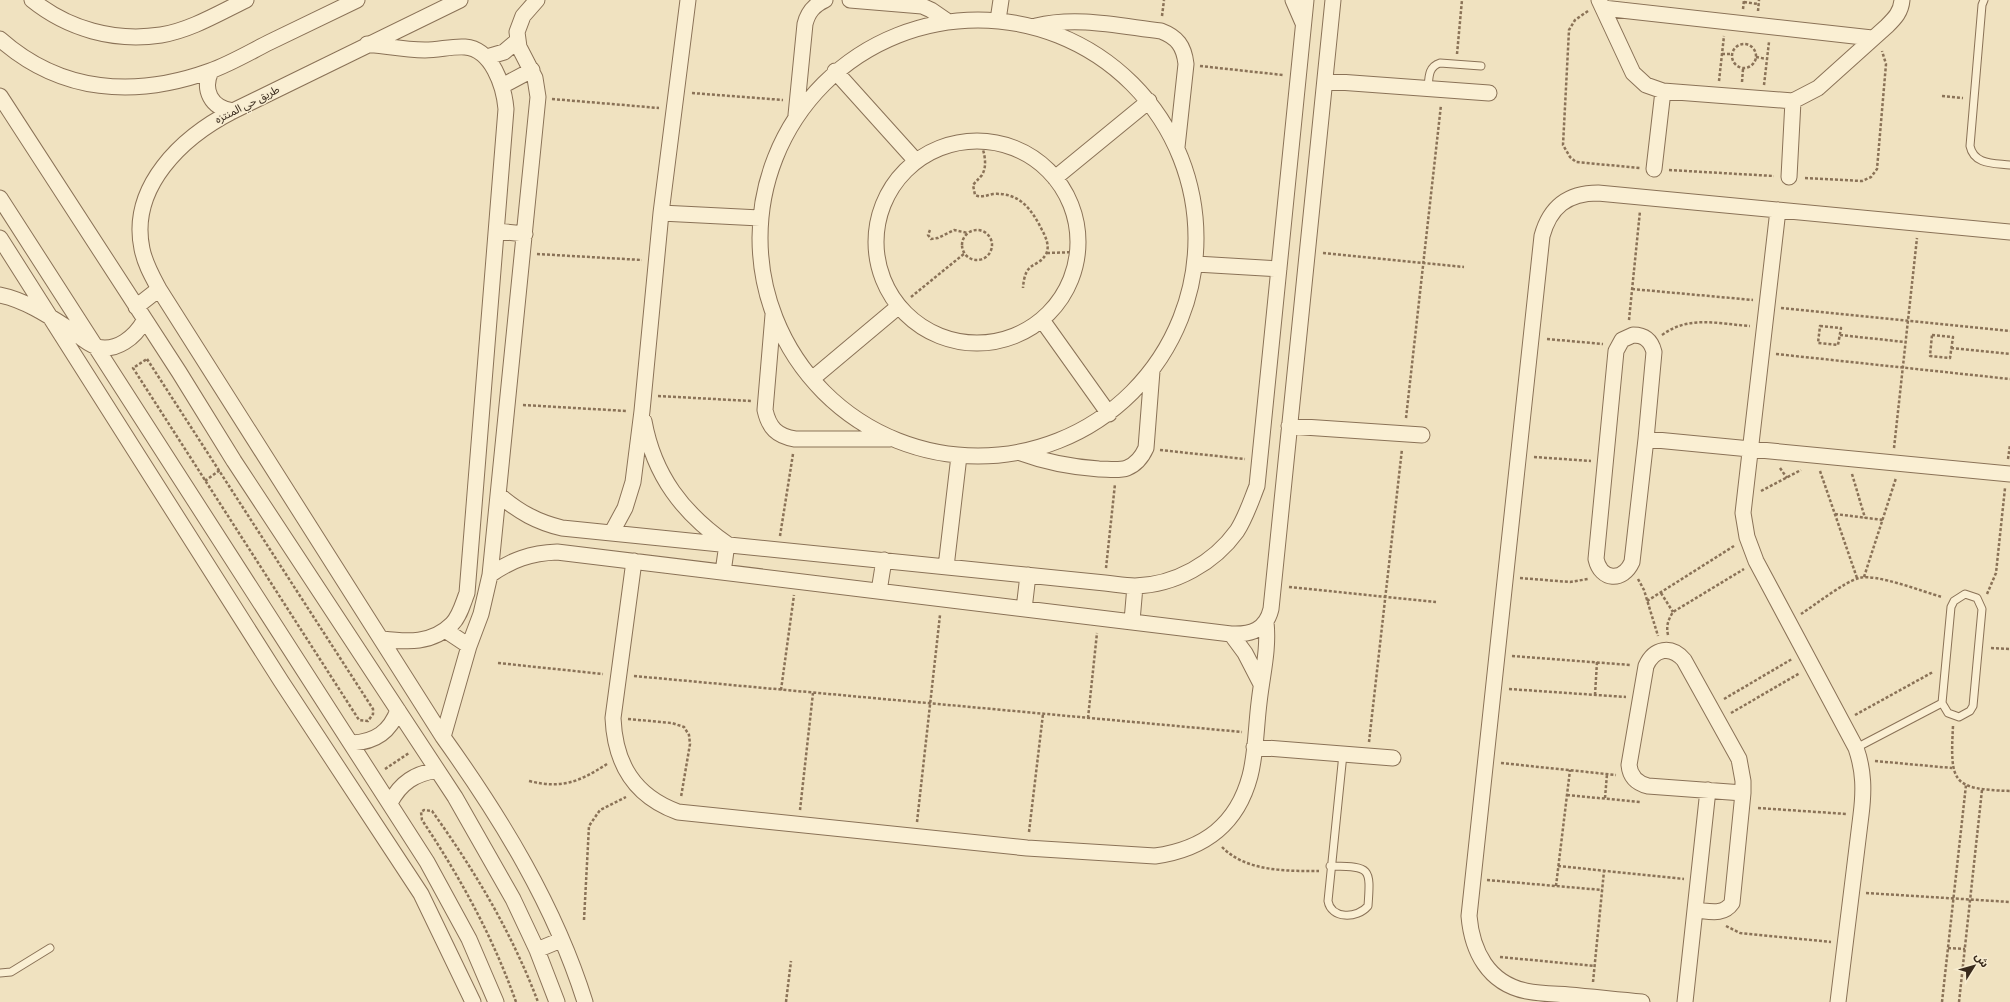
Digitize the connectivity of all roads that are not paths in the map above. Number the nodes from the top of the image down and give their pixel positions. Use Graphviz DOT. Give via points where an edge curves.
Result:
graph roads {
  1 [pos="32,0"];
  2 [pos="246,0"];
  3 [pos="357,0"];
  4 [pos="460,0"];
  5 [pos="537,0"];
  6 [pos="688,0"];
  7 [pos="825,0"];
  8 [pos="850,0"];
  9 [pos="1000,0"];
  10 [pos="1292,0"];
  11 [pos="1306,0"];
  12 [pos="1334,0"];
  13 [pos="1902,0"];
  14 [pos="1984,0"];
  15 [pos="1601,4"];
  16 [pos="998,20"];
  17 [pos="947,21"];
  18 [pos="1304,24"];
  19 [pos="1035,26"];
  20 [pos="1872,38"];
  21 [pos="0,39"];
  22 [pos="518,40"];
  23 [pos="366,44"];
  24 [pos="487,57"];
  25 [pos="1481,66"];
  26 [pos="532,70"];
  27 [pos="211,71"];
  28 [pos="836,71"];
  29 [pos="1325,81"];
  30 [pos="502,86"];
  31 [pos="1428,88"];
  32 [pos="1663,91"];
  33 [pos="1489,93"];
  34 [pos="0,96"];
  35 [pos="1149,101"];
  36 [pos="1793,101"];
  37 [pos="797,108"];
  38 [pos="233,111"];
  39 [pos="1177,146"];
  40 [pos="1291,150"];
  41 [pos="1317,152"];
  42 [pos="916,161"];
  43 [pos="2010,164"];
  44 [pos="1654,169"];
  45 [pos="1789,177"];
  46 [pos="1055,178"];
  47 [pos="0,198"];
  48 [pos="1778,210"];
  49 [pos="661,213"];
  50 [pos="760,218"];
  51 [pos="497,231"];
  52 [pos="2010,232"];
  53 [pos="525,234"];
  54 [pos="0,238"];
  55 [pos="1196,264"];
  56 [pos="1279,269"];
  57 [pos="159,289"];
  58 [pos="0,295"];
  59 [pos="136,306"];
  60 [pos="899,306"];
  61 [pos="773,314"];
  62 [pos="51,318"];
  63 [pos="144,320"];
  64 [pos="1042,320"];
  65 [pos="1272,337"];
  66 [pos="1298,338"];
  67 [pos="96,347"];
  68 [pos="1152,371"];
  69 [pos="812,379"];
  70 [pos="483,403"];
  71 [pos="508,404"];
  72 [pos="642,411"];
  73 [pos="1109,414"];
  74 [pos="1289,426"];
  75 [pos="1422,435"];
  76 [pos="893,439"];
  77 [pos="1646,439"];
  78 [pos="1749,449"];
  79 [pos="1021,453"];
  80 [pos="959,456"];
  81 [pos="2008,474"];
  82 [pos="1257,486"];
  83 [pos="1283,487"];
  84 [pos="499,495"];
  85 [pos="612,532"];
  86 [pos="727,544"];
  87 [pos="884,560"];
  88 [pos="634,561"];
  89 [pos="946,567"];
  90 [pos="722,572"];
  91 [pos="490,575"];
  92 [pos="1028,575"];
  93 [pos="247,581"];
  94 [pos="1135,586"];
  95 [pos="879,591"];
  96 [pos="227,595"];
  97 [pos="1024,608"];
  98 [pos="460,612"];
  99 [pos="481,614"];
  100 [pos="1132,621"];
  101 [pos="1266,622"];
  102 [pos="445,630"];
  103 [pos="1232,634"];
  104 [pos="382,639"];
  105 [pos="469,646"];
  106 [pos="1261,684"];
  107 [pos="1942,703"];
  108 [pos="398,710"];
  109 [pos="443,737"];
  110 [pos="1255,740"];
  111 [pos="352,743"];
  112 [pos="1343,754"];
  113 [pos="1858,754"];
  114 [pos="1393,758"];
  115 [pos="437,770"];
  116 [pos="1708,790"];
  117 [pos="1742,800"];
  118 [pos="390,803"];
  119 [pos="1330,868"];
  120 [pos="1695,910"];
  121 [pos="561,940"];
  122 [pos="50,948"];
  123 [pos="536,950"];
  124 [pos="0,973"];
  125 [pos="473,1002"];
  126 [pos="496,1002"];
  127 [pos="557,1002"];
  128 [pos="584,1002"];
  129 [pos="1642,1002"];
  130 [pos="1685,1002"];
  131 [pos="1838,1002"];
  1 -- 2 [label="street" via="73,26 102,34 132,38 162,35 200,23"];
  3 -- 27 [label="street"];
  4 -- 23 [label="street, طريق حي المنتزه"];
  5 -- 22 [label="street" via="523,16 517,32"];
  6 -- 49 [label="street"];
  7 -- 37 [label="street" via="813,7 807,15"];
  8 -- 17 [label="street" via="922,6"];
  9 -- 16 [label="street"];
  10 -- 18 [label="street"];
  11 -- 18 [label="street"];
  12 -- 29 [label="street"];
  13 -- 20 [label="street" via="1896,18"];
  14 -- 43 [label="lane" via="1970,146 1974,156 1983,162"];
  15 -- 20 [label="street" via="1725,22"];
  15 -- 32 [label="street" via="1633,73 1646,85"];
  16 -- 17 [label="street"];
  16 -- 19 [label="street"];
  17 -- 28 [label="street" via="917,27 888,38 860,52"];
  18 -- 40 [label="street"];
  19 -- 35 [label="street" via="1068,38 1098,55 1125,76"];
  19 -- 39 [label="street" via="1080,21 1161,31 1180,42 1186,64"];
  20 -- 36 [label="street" via="1818,88"];
  21 -- 27 [label="street" via="14,52 38,67 64,78 91,85 118,88 150,87"];
  22 -- 24 [label="street" via="504,52"];
  22 -- 26 [label="street"];
  23 -- 24 [label="street" via="420,50 466,46 482,52"];
  23 -- 38 [label="street, طريق حي المنتزه"];
  24 -- 30 [label="street"];
  25 -- 31 [label="lane" via="1440,63 1430,71"];
  26 -- 30 [label="street"];
  26 -- 53 [label="street" via="538,88 538,98"];
  27 -- 38 [label="street" via="207,86 208,94 218,106"];
  28 -- 37 [label="street"];
  28 -- 42 [label="street"];
  29 -- 31 [label="street"];
  29 -- 41 [label="street"];
  30 -- 51 [label="street" via="506,120"];
  31 -- 33 [label="street"];
  32 -- 36 [label="street"];
  32 -- 44 [label="street"];
  34 -- 59 [label="street"];
  35 -- 39 [label="street"];
  35 -- 46 [label="street"];
  36 -- 45 [label="street"];
  37 -- 50 [label="street" via="766,181"];
  38 -- 57 [label="street, طريق حي المنتزه" via="200,130 186,142 169,160 150,187 143,207 140,228 142,249 148,269"];
  39 -- 55 [label="street" via="1188,175 1194,204"];
  40 -- 41 [label="street"];
  40 -- 56 [label="street"];
  41 -- 66 [label="street"];
  42 -- 46 [label="street" via="946,145 980,141 1014,148 1043,166"];
  42 -- 60 [label="street" via="891,189 879,214 876,230 882,278"];
  46 -- 64 [label="street" via="1064,191 1076,220 1078,252 1075,268 1062,296"];
  47 -- 67 [label="street"];
  48 -- 52 [label="street"];
  48 -- 78 [label="street"];
  48 -- 129 [label="street" via="1585,193 1567,200 1552,212 1542,236 1469,916 1471,936 1478,955 1490,971 1506,983 1525,991"];
  49 -- 50 [label="street"];
  49 -- 72 [label="street"];
  50 -- 61 [label="street" via="763,276"];
  51 -- 53 [label="street"];
  51 -- 70 [label="street"];
  53 -- 71 [label="street"];
  54 -- 62 [label="street"];
  55 -- 56 [label="street"];
  55 -- 68 [label="street" via="1188,302 1173,338"];
  56 -- 65 [label="street"];
  57 -- 59 [label="street"];
  57 -- 104 [label="street, طريق حي المنتزه"];
  58 -- 62 [label="street"];
  59 -- 63 [label="street"];
  60 -- 64 [label="street" via="923,327 952,340 968,343 983,343 1014,336"];
  60 -- 69 [label="street"];
  61 -- 69 [label="street" via="790,348"];
  61 -- 76 [label="street" via="766,402 768,421 774,430 783,437 795,439"];
  62 -- 67 [label="street"];
  62 -- 96 [label="street"];
  63 -- 67 [label="street" via="133,336 125,342"];
  63 -- 108 [label="street"];
  64 -- 73 [label="street"];
  65 -- 66 [label="street"];
  65 -- 82 [label="street"];
  66 -- 74 [label="street"];
  67 -- 93 [label="street"];
  68 -- 73 [label="street" via="1132,394"];
  68 -- 79 [label="street" via="1146,448 1135,464 1117,470 1068,467"];
  69 -- 76 [label="street" via="835,403 863,423"];
  70 -- 71 [label="street"];
  70 -- 98 [label="street" via="469,577 467,593"];
  71 -- 84 [label="street"];
  72 -- 85 [label="street" via="629,496"];
  72 -- 86 [label="street" via="653,456 672,490 691,515"];
  73 -- 79 [label="street" via="1058,442"];
  74 -- 75 [label="street"];
  74 -- 83 [label="street"];
  76 -- 80 [label="street" via="925,450"];
  77 -- 77 [label="street" via="1654,352 1644,337 1638,335 1622,341 1606,462 1596,559 1602,572 1608,576 1616,577 1623,574 1632,562"];
  77 -- 78 [label="street"];
  78 -- 81 [label="street" via="1816,459 1847,458"];
  78 -- 113 [label="street" via="1743,500 1747,538 1756,561"];
  79 -- 80 [label="street"];
  80 -- 89 [label="street"];
  82 -- 83 [label="street"];
  82 -- 94 [label="street" via="1243,520 1222,549 1182,576 1159,583"];
  83 -- 101 [label="street" via="1271,609"];
  84 -- 85 [label="street" via="523,514 545,524"];
  84 -- 91 [label="street"];
  85 -- 86 [label="street"];
  86 -- 87 [label="street"];
  86 -- 90 [label="street"];
  87 -- 89 [label="street"];
  87 -- 95 [label="street"];
  88 -- 90 [label="street"];
  88 -- 91 [label="street" via="557,552 539,553 504,564"];
  88 -- 110 [label="street" via="613,718 614,734 619,757 628,775 642,792 663,807 678,812 1027,848 1155,856 1195,846 1213,836 1230,818 1243,798 1251,774"];
  89 -- 92 [label="street"];
  90 -- 95 [label="street"];
  91 -- 99 [label="street"];
  92 -- 94 [label="street"];
  92 -- 97 [label="street"];
  93 -- 96 [label="street"];
  93 -- 111 [label="street"];
  94 -- 100 [label="street"];
  95 -- 97 [label="street"];
  96 -- 125 [label="street" via="421,894"];
  97 -- 100 [label="street"];
  98 -- 99 [label="street"];
  98 -- 102 [label="street"];
  99 -- 105 [label="street"];
  100 -- 103 [label="street"];
  101 -- 103 [label="street" via="1253,633"];
  101 -- 106 [label="street" via="1266,659"];
  102 -- 104 [label="street" via="422,640 407,642"];
  102 -- 105 [label="street"];
  103 -- 106 [label="street"];
  104 -- 109 [label="street, طريق حي المنتزه"];
  105 -- 109 [label="street"];
  106 -- 110 [label="street"];
  107 -- 107 [label="lane" via="1951,607 1954,601 1965,594 1977,598 1982,610 1973,706 1965,715 1953,716 1944,709"];
  107 -- 113 [label="lane"];
  108 -- 111 [label="street" via="394,722 386,732 364,743"];
  108 -- 115 [label="street"];
  109 -- 121 [label="street, طريق حي المنتزه" via="482,792 512,841 539,891"];
  110 -- 112 [label="street"];
  111 -- 118 [label="street"];
  112 -- 114 [label="street"];
  112 -- 119 [label="lane"];
  113 -- 131 [label="street" via="1864,785"];
  115 -- 118 [label="street" via="413,776 403,783"];
  115 -- 123 [label="street" via="486,849 513,899"];
  116 -- 117 [label="street"];
  116 -- 117 [label="street" via="1648,786 1636,781 1632,776 1629,765 1640,698 1646,666 1649,658 1655,653 1667,650 1678,654 1684,660 1739,759"];
  116 -- 120 [label="street"];
  117 -- 120 [label="street" via="1732,903 1724,911 1719,912"];
  118 -- 126 [label="street" via="427,862 469,939"];
  119 -- 119 [label="lane" via="1328,901 1332,911 1337,914 1356,915 1364,910 1368,906 1368,873 1359,867"];
  120 -- 130 [label="street"];
  121 -- 123 [label="street"];
  121 -- 128 [label="street, طريق حي المنتزه"];
  122 -- 124 [label="lane" via="11,972"];
  123 -- 127 [label="street"];
}
